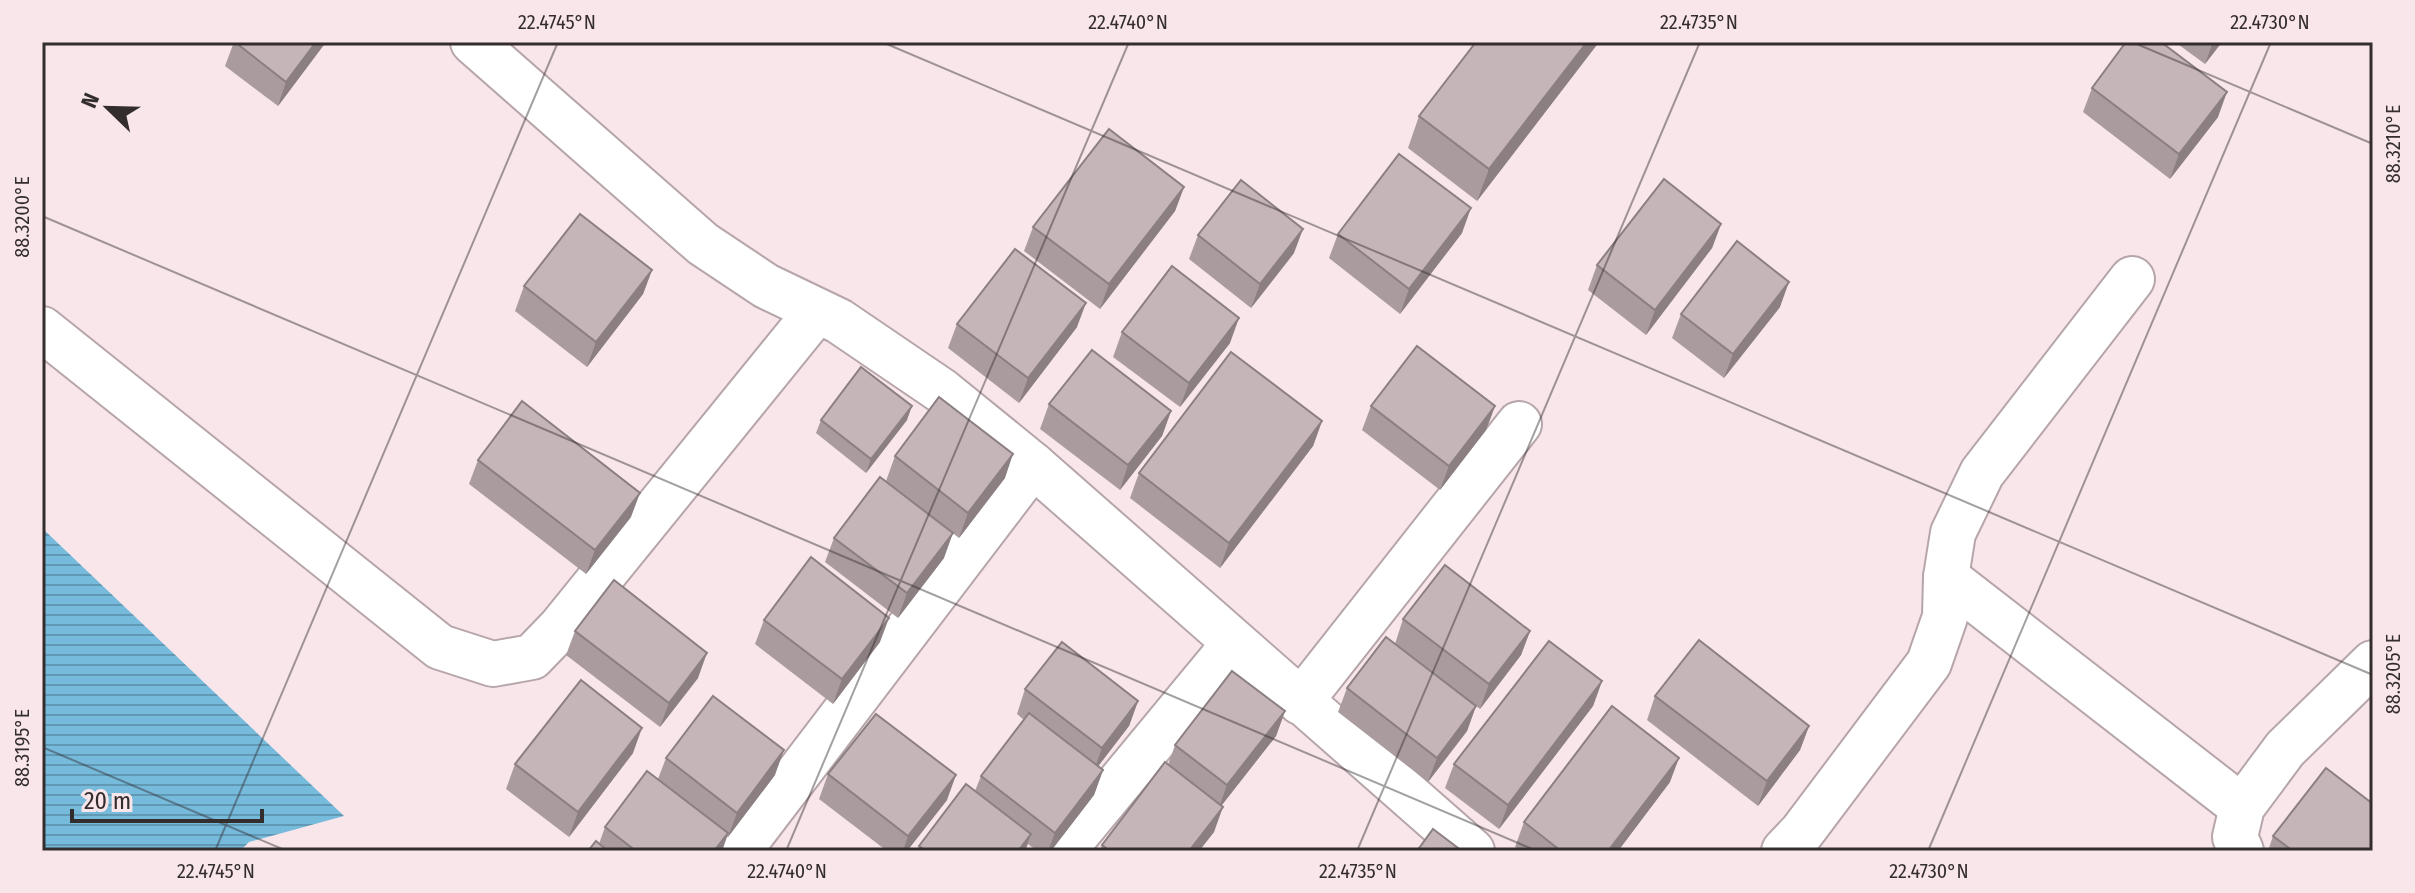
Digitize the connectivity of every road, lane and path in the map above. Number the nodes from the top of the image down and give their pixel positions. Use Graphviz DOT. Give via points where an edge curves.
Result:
graph roads {
  1 [pos="473,42"];
  2 [pos="2132,279"];
  3 [pos="817,311"];
  4 [pos="42,329"];
  5 [pos="1519,424"];
  6 [pos="1033,465"];
  7 [pos="1946,577"];
  8 [pos="1234,644"];
  9 [pos="2373,663"];
  10 [pos="1300,702"];
  11 [pos="2242,807"];
  12 [pos="739,851"];
  13 [pos="1063,851"];
  14 [pos="1472,851"];
  15 [pos="1784,851"];
  16 [pos="2241,851"];
  1 -- 3 [label="street" via="703,244 766,286"];
  2 -- 7 [label="street" via="1982,473 1953,533"];
  3 -- 4 [label="street" via="560,628 532,657 493,664 440,647"];
  3 -- 6 [label="street" via="942,391"];
  5 -- 10 [label="street"];
  6 -- 8 [label="street"];
  6 -- 12 [label="street"];
  7 -- 11 [label="street"];
  7 -- 15 [label="street" via="1945,617 1929,663"];
  8 -- 10 [label="street"];
  8 -- 13 [label="street"];
  9 -- 11 [label="street" via="2285,749"];
  10 -- 14 [label="street"];
  11 -- 16 [label="street" via="2235,837"];
}
